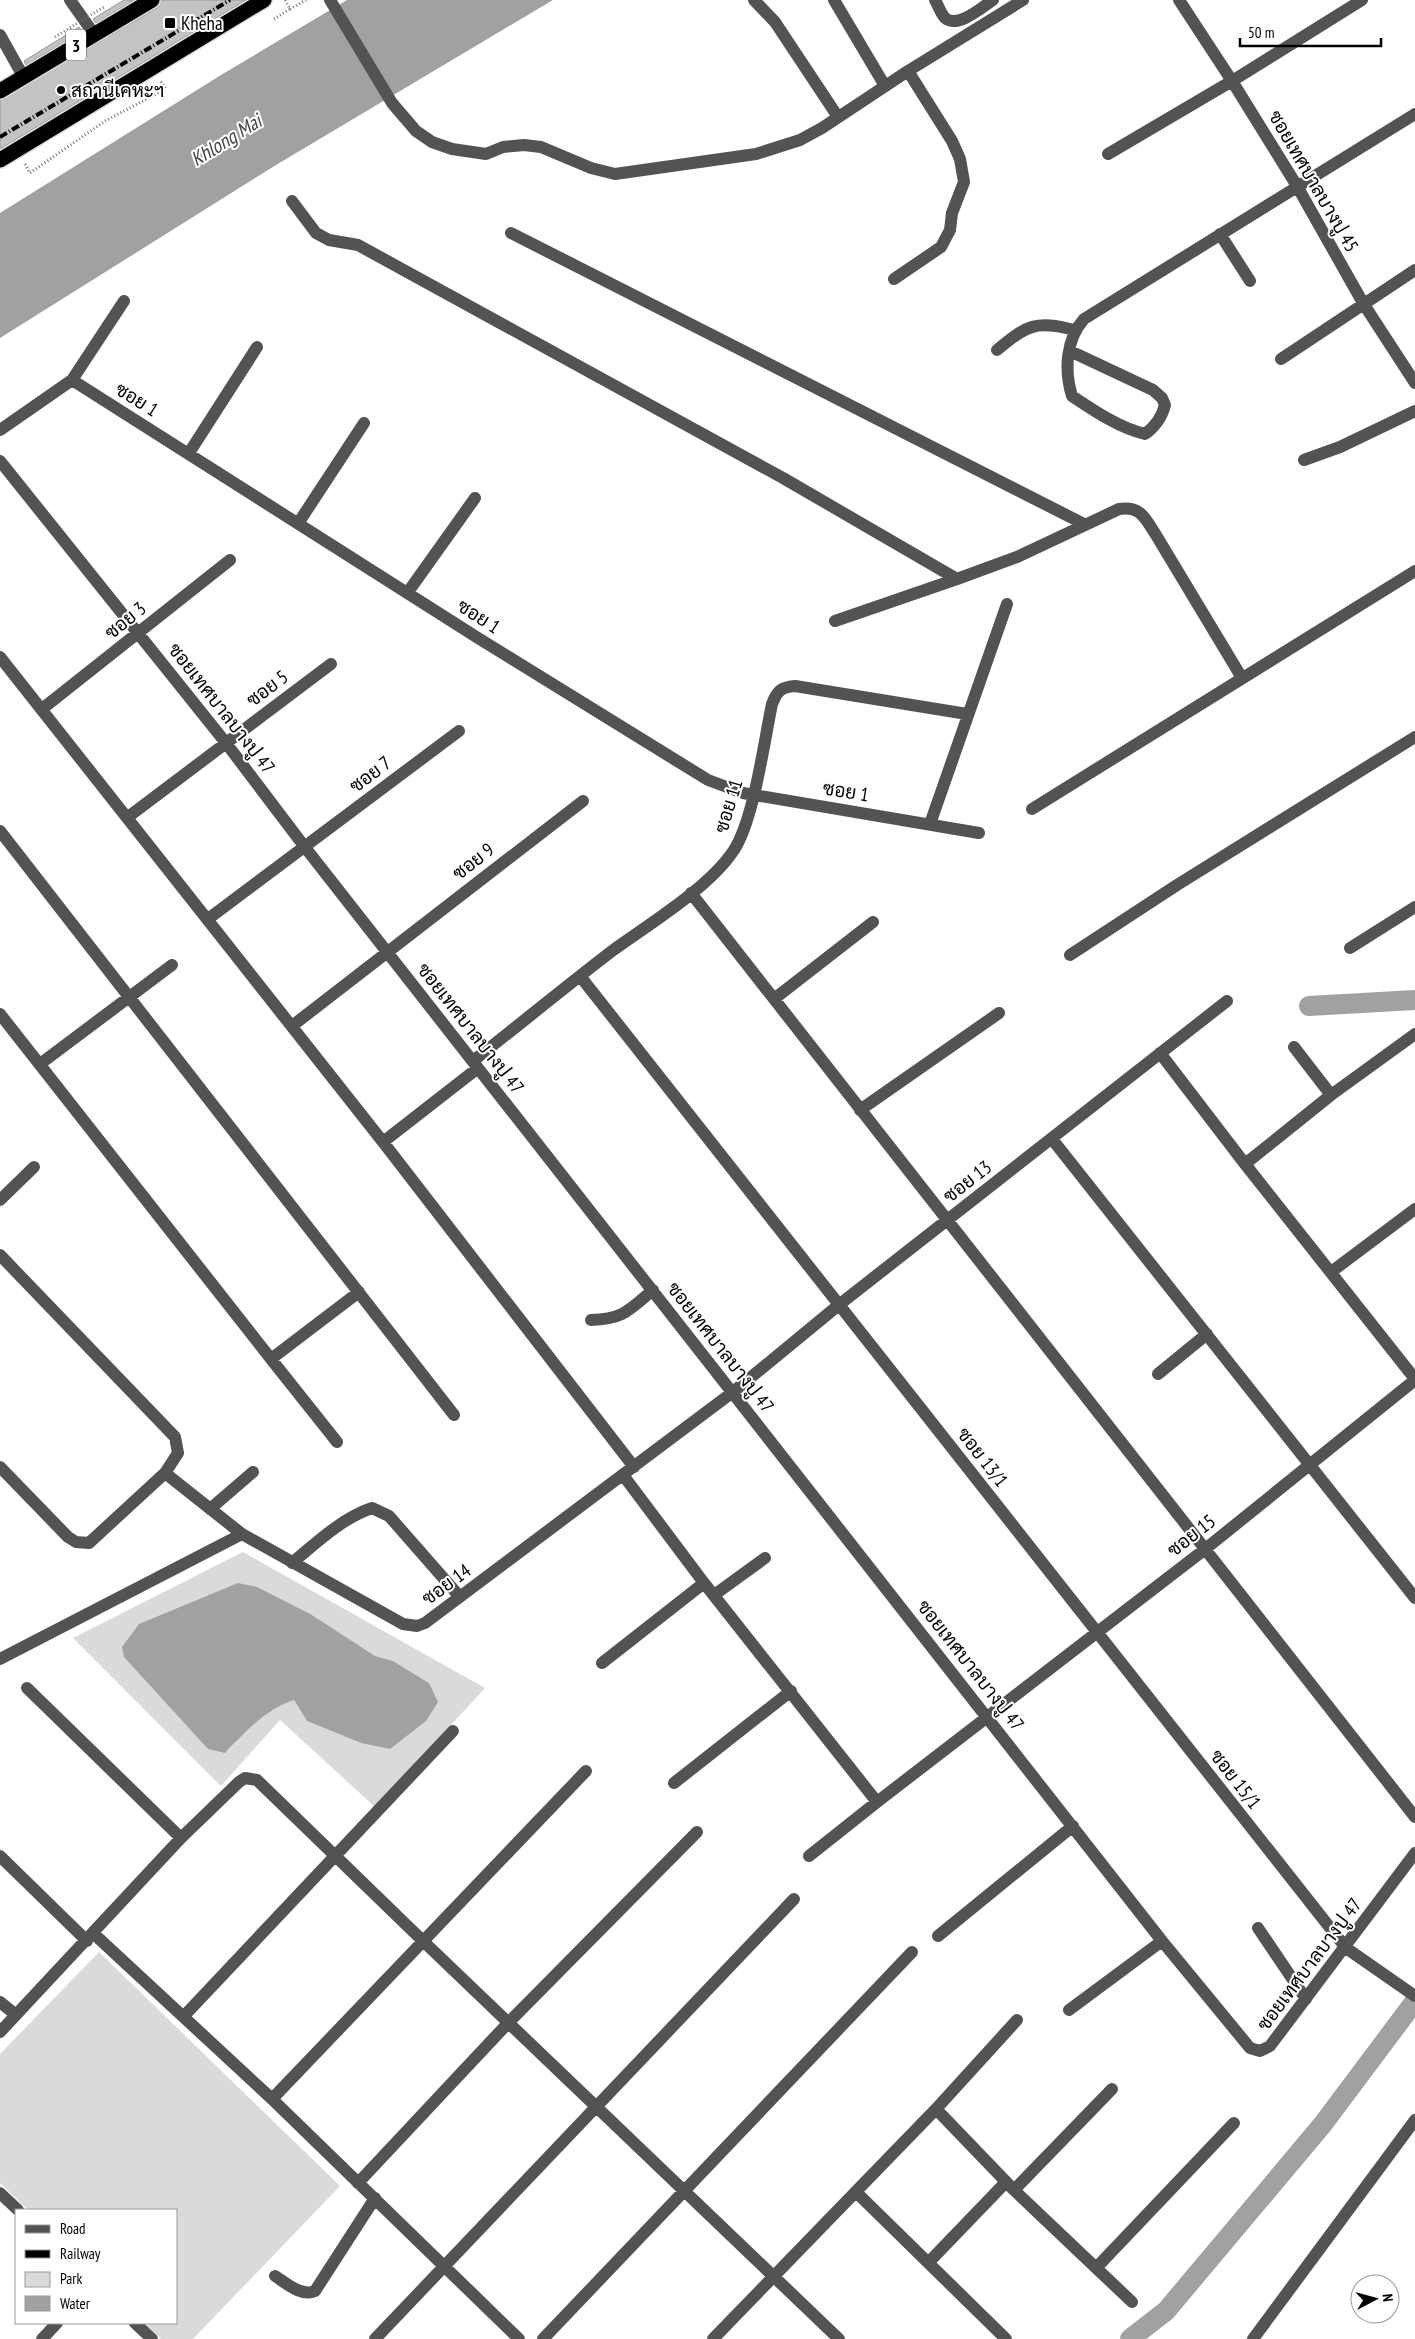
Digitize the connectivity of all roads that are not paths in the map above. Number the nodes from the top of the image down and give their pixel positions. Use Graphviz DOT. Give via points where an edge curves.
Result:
graph roads {
  1 [pos="70,0"];
  2 [pos="152,0"];
  3 [pos="264,0"];
  4 [pos="754,0"];
  5 [pos="834,0"];
  6 [pos="935,0"];
  7 [pos="993,0"];
  8 [pos="1023,0"];
  9 [pos="1179,0"];
  10 [pos="1362,0"];
  11 [pos="330,1"];
  12 [pos="94,34"];
  13 [pos="0,35"];
  14 [pos="908,70"];
  15 [pos="23,76"];
  16 [pos="1232,81"];
  17 [pos="885,86"];
  18 [pos="0,90"];
  19 [pos="1415,114"];
  20 [pos="838,117"];
  21 [pos="1108,154"];
  22 [pos="0,160"];
  23 [pos="1297,186"];
  24 [pos="292,201"];
  25 [pos="511,234"];
  26 [pos="1220,234"];
  27 [pos="1415,270"];
  28 [pos="894,279"];
  29 [pos="1250,281"];
  30 [pos="124,300"];
  31 [pos="1363,303"];
  32 [pos="1074,330"];
  33 [pos="257,347"];
  34 [pos="997,350"];
  35 [pos="1070,351"];
  36 [pos="1281,359"];
  37 [pos="72,380"];
  38 [pos="1415,383"];
  39 [pos="1415,411"];
  40 [pos="364,423"];
  41 [pos="0,430"];
  42 [pos="189,453"];
  43 [pos="1304,460"];
  44 [pos="0,461"];
  45 [pos="475,498"];
  46 [pos="299,522"];
  47 [pos="1084,524"];
  48 [pos="230,560"];
  49 [pos="1415,571"];
  50 [pos="957,578"];
  51 [pos="408,592"];
  52 [pos="1007,604"];
  53 [pos="835,621"];
  54 [pos="140,632"];
  55 [pos="0,657"];
  56 [pos="331,664"];
  57 [pos="1242,678"];
  58 [pos="42,709"];
  59 [pos="967,714"];
  60 [pos="459,731"];
  61 [pos="1415,737"];
  62 [pos="226,743"];
  63 [pos="753,795"];
  64 [pos="583,801"];
  65 [pos="1032,809"];
  66 [pos="128,817"];
  67 [pos="930,824"];
  68 [pos="0,831"];
  69 [pos="979,833"];
  70 [pos="304,846"];
  71 [pos="691,893"];
  72 [pos="1415,907"];
  73 [pos="208,919"];
  74 [pos="873,922"];
  75 [pos="1350,948"];
  76 [pos="387,952"];
  77 [pos="1070,955"];
  78 [pos="172,965"];
  79 [pos="580,976"];
  80 [pos="129,996"];
  81 [pos="774,999"];
  82 [pos="1227,1002"];
  83 [pos="999,1013"];
  84 [pos="0,1014"];
  85 [pos="292,1026"];
  86 [pos="1415,1034"];
  87 [pos="1294,1047"];
  88 [pos="1160,1053"];
  89 [pos="40,1064"];
  90 [pos="475,1065"];
  91 [pos="1331,1095"];
  92 [pos="860,1110"];
  93 [pos="1052,1139"];
  94 [pos="383,1142"];
  95 [pos="1244,1164"];
  96 [pos="34,1167"];
  97 [pos="0,1200"];
  98 [pos="1415,1209"];
  99 [pos="946,1221"];
  100 [pos="0,1255"];
  101 [pos="1331,1272"];
  102 [pos="653,1290"];
  103 [pos="359,1292"];
  104 [pos="840,1304"];
  105 [pos="591,1320"];
  106 [pos="1207,1334"];
  107 [pos="271,1359"];
  108 [pos="1158,1374"];
  109 [pos="1415,1380"];
  110 [pos="733,1392"];
  111 [pos="454,1415"];
  112 [pos="337,1442"];
  113 [pos="1309,1464"];
  114 [pos="634,1466"];
  115 [pos="0,1467"];
  116 [pos="253,1472"];
  117 [pos="165,1474"];
  118 [pos="623,1475"];
  119 [pos="210,1509"];
  120 [pos="242,1534"];
  121 [pos="1204,1550"];
  122 [pos="765,1558"];
  123 [pos="292,1563"];
  124 [pos="704,1582"];
  125 [pos="714,1595"];
  126 [pos="460,1597"];
  127 [pos="1415,1598"];
  128 [pos="1096,1633"];
  129 [pos="2,1654"];
  130 [pos="602,1663"];
  131 [pos="27,1688"];
  132 [pos="791,1691"];
  133 [pos="988,1717"];
  134 [pos="452,1731"];
  135 [pos="586,1771"];
  136 [pos="674,1783"];
  137 [pos="877,1802"];
  138 [pos="1415,1817"];
  139 [pos="1073,1826"];
  140 [pos="697,1832"];
  141 [pos="181,1838"];
  142 [pos="1415,1853"];
  143 [pos="0,1856"];
  144 [pos="334,1856"];
  145 [pos="809,1856"];
  146 [pos="794,1899"];
  147 [pos="1258,1928"];
  148 [pos="938,1936"];
  149 [pos="90,1937"];
  150 [pos="1162,1940"];
  151 [pos="422,1941"];
  152 [pos="1346,1948"];
  153 [pos="912,1952"];
  154 [pos="1415,1996"];
  155 [pos="1306,1999"];
  156 [pos="0,2002"];
  157 [pos="1069,2010"];
  158 [pos="16,2015"];
  159 [pos="184,2016"];
  160 [pos="1017,2020"];
  161 [pos="509,2022"];
  162 [pos="0,2032"];
  163 [pos="1112,2088"];
  164 [pos="272,2099"];
  165 [pos="597,2106"];
  166 [pos="936,2109"];
  167 [pos="1415,2120"];
  168 [pos="1234,2123"];
  169 [pos="358,2183"];
  170 [pos="1010,2186"];
  171 [pos="685,2190"];
  172 [pos="856,2192"];
  173 [pos="374,2198"];
  174 [pos="2,2200"];
  175 [pos="16,2209"];
  176 [pos="928,2262"];
  177 [pos="445,2267"];
  178 [pos="1096,2268"];
  179 [pos="275,2276"];
  180 [pos="774,2277"];
  181 [pos="1132,2302"];
  182 [pos="56,2324"];
  183 [pos="136,2324"];
  184 [pos="42,2339"];
  185 [pos="152,2339"];
  186 [pos="375,2339"];
  187 [pos="518,2339"];
  188 [pos="543,2339"];
  189 [pos="713,2339"];
  190 [pos="839,2339"];
  191 [pos="1006,2339"];
  192 [pos="1253,2339"];
  1 -- 12 [label="street"];
  2 -- 12 [label="highway, 3"];
  3 -- 22 [label="highway"];
  4 -- 20 [label="street" via="775,22"];
  5 -- 17 [label="street"];
  6 -- 7 [label="street" via="946,18 953,21 963,19"];
  8 -- 14 [label="street"];
  9 -- 16 [label="street, ซอยเทศบาลบางปู 45"];
  10 -- 16 [label="street"];
  11 -- 20 [label="street" via="392,103 416,131 432,142 452,149 486,154 503,147 524,145 615,174 756,154 800,140"];
  12 -- 15 [label="highway, 3"];
  13 -- 15 [label="street"];
  14 -- 17 [label="street"];
  14 -- 28 [label="street" via="952,141 960,159 964,182 952,212 950,230 941,248"];
  15 -- 18 [label="highway, 3"];
  16 -- 21 [label="street"];
  16 -- 23 [label="street, ซอยเทศบาลบางปู 45"];
  17 -- 20 [label="street"];
  19 -- 23 [label="street"];
  23 -- 26 [label="street"];
  23 -- 31 [label="street, ซอยเทศบาลบางปู 45"];
  24 -- 50 [label="street" via="316,232 329,240 349,242 367,249 774,473"];
  25 -- 47 [label="street"];
  26 -- 29 [label="street"];
  26 -- 32 [label="street" via="1084,319"];
  27 -- 31 [label="street"];
  30 -- 37 [label="street"];
  31 -- 36 [label="street"];
  31 -- 38 [label="street, ซอยเทศบาลบางปู 45"];
  32 -- 34 [label="street" via="1038,324"];
  32 -- 35 [label="street"];
  33 -- 42 [label="street"];
  35 -- 35 [label="street" via="1068,373 1072,396 1135,431 1146,434 1153,428 1162,416 1165,405 1162,398 1153,390"];
  37 -- 41 [label="street"];
  37 -- 42 [label="street, ซอย 1"];
  39 -- 43 [label="street" via="1340,447"];
  40 -- 46 [label="street"];
  42 -- 46 [label="street, ซอย 1"];
  44 -- 54 [label="street, ซอยเทศบาลบางปู 47"];
  45 -- 51 [label="street"];
  46 -- 51 [label="street, ซอย 1"];
  47 -- 50 [label="street" via="1017,557"];
  47 -- 57 [label="street" via="1119,509 1134,509 1142,514"];
  48 -- 54 [label="street, ซอย 3"];
  49 -- 57 [label="street"];
  50 -- 53 [label="street"];
  51 -- 63 [label="street, ซอย 1" via="708,780"];
  52 -- 59 [label="street"];
  54 -- 58 [label="street, ซอย 3"];
  54 -- 62 [label="street, ซอยเทศบาลบางปู 47"];
  55 -- 58 [label="street"];
  56 -- 62 [label="street, ซอย 5"];
  57 -- 65 [label="street"];
  58 -- 66 [label="street"];
  59 -- 63 [label="street, ซอย 11" via="795,686 782,688 772,704"];
  59 -- 67 [label="street"];
  60 -- 70 [label="street, ซอย 7"];
  61 -- 77 [label="street" via="1177,884"];
  62 -- 66 [label="street, ซอย 5"];
  62 -- 70 [label="street, ซอยเทศบาลบางปู 47"];
  63 -- 67 [label="street, ซอย 1"];
  63 -- 71 [label="street, ซอย 11" via="734,849 720,868"];
  64 -- 76 [label="street, ซอย 9"];
  66 -- 73 [label="street"];
  67 -- 69 [label="street, ซอย 1"];
  68 -- 80 [label="street"];
  70 -- 73 [label="street, ซอย 7"];
  70 -- 76 [label="street, ซอยเทศบาลบางปู 47"];
  71 -- 79 [label="street, ซอย 11"];
  71 -- 81 [label="street"];
  72 -- 75 [label="street"];
  73 -- 85 [label="street"];
  74 -- 81 [label="street"];
  76 -- 85 [label="street, ซอย 9"];
  76 -- 90 [label="street, ซอยเทศบาลบางปู 47"];
  78 -- 80 [label="street"];
  79 -- 90 [label="street, ซอย 11"];
  79 -- 104 [label="street, ซอย 13/1"];
  80 -- 89 [label="street"];
  80 -- 103 [label="street"];
  81 -- 92 [label="street"];
  82 -- 88 [label="street, ซอย 13"];
  83 -- 92 [label="street"];
  84 -- 89 [label="street"];
  85 -- 94 [label="street"];
  86 -- 91 [label="street"];
  87 -- 91 [label="street"];
  88 -- 93 [label="street, ซอย 13"];
  88 -- 95 [label="street"];
  89 -- 107 [label="street"];
  90 -- 94 [label="street, ซอย 11"];
  90 -- 102 [label="street, ซอยเทศบาลบางปู 47"];
  91 -- 95 [label="street"];
  92 -- 99 [label="street"];
  93 -- 99 [label="street, ซอย 13"];
  93 -- 106 [label="street"];
  94 -- 114 [label="street"];
  95 -- 101 [label="street"];
  96 -- 97 [label="street"];
  98 -- 101 [label="street"];
  99 -- 104 [label="street, ซอย 13"];
  99 -- 121 [label="street"];
  100 -- 117 [label="street" via="175,1436 178,1453"];
  101 -- 109 [label="street"];
  102 -- 105 [label="street" via="616,1318"];
  102 -- 110 [label="street, ซอยเทศบาลบางปู 47"];
  103 -- 107 [label="street"];
  103 -- 111 [label="street"];
  104 -- 110 [label="street, ซอย 13"];
  104 -- 128 [label="street, ซอย 13/1"];
  106 -- 108 [label="street"];
  106 -- 113 [label="street"];
  107 -- 112 [label="street"];
  109 -- 113 [label="street, ซอย 15"];
  110 -- 114 [label="street, ซอย 14"];
  110 -- 133 [label="street, ซอยเทศบาลบางปู 47"];
  113 -- 121 [label="street, ซอย 15"];
  113 -- 127 [label="street"];
  114 -- 118 [label="street, ซอย 14"];
  115 -- 117 [label="street" via="68,1537 82,1544 97,1538"];
  116 -- 119 [label="street"];
  117 -- 119 [label="street, ซอย 14"];
  118 -- 124 [label="street"];
  118 -- 126 [label="street, ซอย 14"];
  119 -- 120 [label="street, ซอย 14"];
  120 -- 123 [label="street, ซอย 14"];
  120 -- 129 [label="street"];
  121 -- 128 [label="street, ซอย 15"];
  121 -- 138 [label="street"];
  122 -- 125 [label="street"];
  123 -- 126 [label="street, ซอย 14" via="410,1627 425,1623"];
  123 -- 126 [label="street" via="330,1532 372,1508 390,1516"];
  124 -- 125 [label="street"];
  124 -- 130 [label="street"];
  125 -- 132 [label="street"];
  128 -- 133 [label="street, ซอย 15"];
  128 -- 152 [label="street, ซอย 15/1"];
  131 -- 141 [label="street"];
  132 -- 136 [label="street"];
  132 -- 137 [label="street"];
  133 -- 137 [label="street, ซอย 15"];
  133 -- 139 [label="street, ซอยเทศบาลบางปู 47"];
  134 -- 144 [label="street"];
  135 -- 151 [label="street"];
  137 -- 145 [label="street, ซอย 15"];
  139 -- 148 [label="street"];
  139 -- 150 [label="street, ซอยเทศบาลบางปู 47"];
  140 -- 161 [label="street"];
  141 -- 144 [label="street" via="239,1782 252,1778 258,1780"];
  141 -- 149 [label="street"];
  142 -- 152 [label="street, ซอยเทศบาลบางปู 47"];
  143 -- 149 [label="street"];
  144 -- 151 [label="street"];
  144 -- 159 [label="street"];
  146 -- 165 [label="street"];
  147 -- 155 [label="street"];
  149 -- 158 [label="street"];
  149 -- 159 [label="street"];
  150 -- 155 [label="street, ซอยเทศบาลบางปู 47" via="1250,2048 1260,2051 1270,2046"];
  150 -- 157 [label="street"];
  151 -- 161 [label="street"];
  151 -- 164 [label="street"];
  152 -- 154 [label="street, ซอย 15/1"];
  152 -- 155 [label="street, ซอยเทศบาลบางปู 47"];
  153 -- 171 [label="street"];
  156 -- 158 [label="street"];
  158 -- 162 [label="street"];
  159 -- 164 [label="street"];
  160 -- 166 [label="street"];
  161 -- 165 [label="street"];
  161 -- 169 [label="street"];
  163 -- 170 [label="street"];
  164 -- 169 [label="street"];
  165 -- 171 [label="street"];
  165 -- 177 [label="street"];
  166 -- 170 [label="street"];
  166 -- 172 [label="street"];
  167 -- 192 [label="street"];
  168 -- 178 [label="street"];
  169 -- 173 [label="street"];
  170 -- 176 [label="street"];
  170 -- 178 [label="street"];
  171 -- 180 [label="street"];
  171 -- 188 [label="street"];
  172 -- 176 [label="street"];
  172 -- 180 [label="street"];
  173 -- 177 [label="street"];
  173 -- 179 [label="street" via="315,2291 299,2291"];
  174 -- 175 [label="street"];
  176 -- 191 [label="street"];
  177 -- 186 [label="street"];
  177 -- 187 [label="street"];
  178 -- 181 [label="street"];
  180 -- 189 [label="street"];
  180 -- 190 [label="street"];
  182 -- 184 [label="street"];
  183 -- 185 [label="street"];
}
